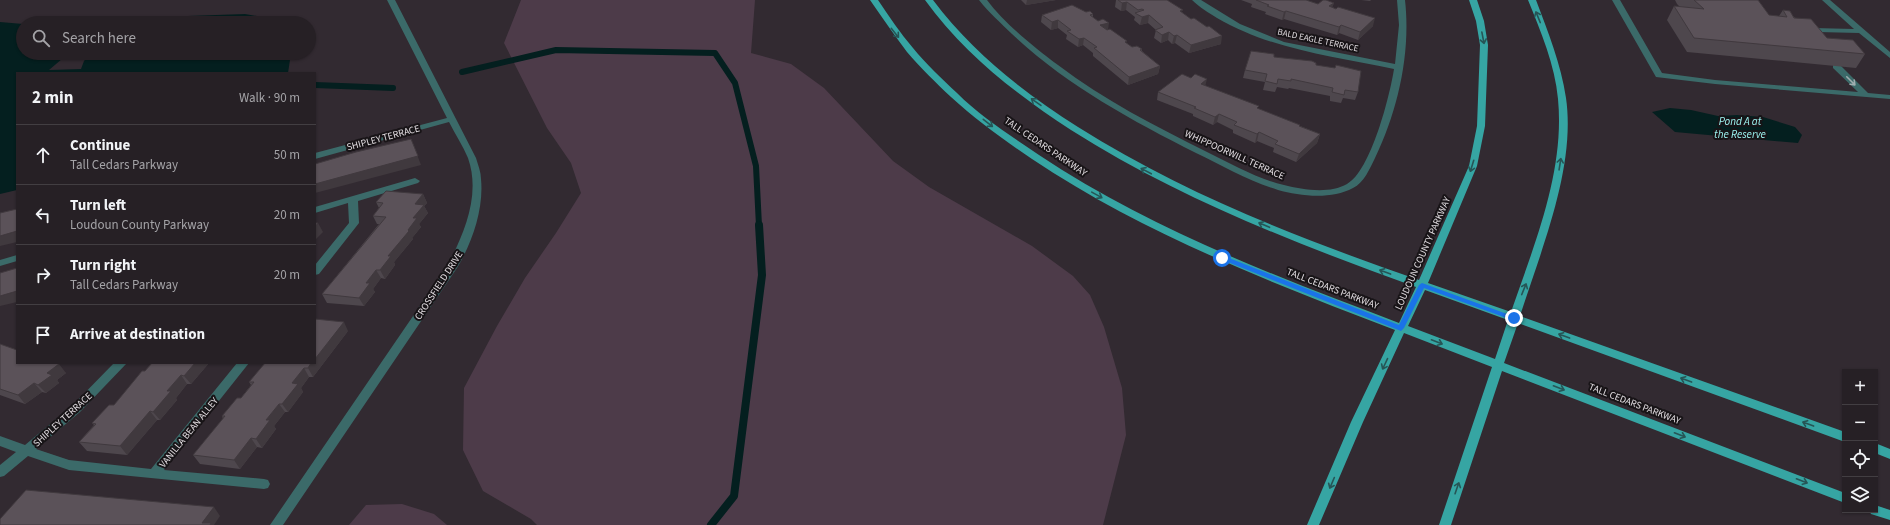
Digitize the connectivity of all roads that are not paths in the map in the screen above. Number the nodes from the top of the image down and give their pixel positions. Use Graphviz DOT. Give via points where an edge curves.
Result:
graph roads {
  1 [pos="391,0"];
  2 [pos="874,0"];
  3 [pos="929,0"];
  4 [pos="983,0"];
  5 [pos="1196,0"];
  6 [pos="1401,0"];
  7 [pos="1473,0"];
  8 [pos="1532,0"];
  9 [pos="1616,0"];
  10 [pos="1826,0"];
  11 [pos="1861,31"];
  12 [pos="1818,43"];
  13 [pos="1890,56"];
  14 [pos="1836,66"];
  15 [pos="1398,67"];
  16 [pos="1866,96"];
  17 [pos="1890,97"];
  18 [pos="452,118"];
  19 [pos="316,156"];
  20 [pos="416,181"];
  21 [pos="353,200"];
  22 [pos="316,210"];
  23 [pos="16,258"];
  24 [pos="0,262"];
  25 [pos="316,271"];
  26 [pos="1422,285"];
  27 [pos="1514,318"];
  28 [pos="1401,328"];
  29 [pos="120,364"];
  30 [pos="241,364"];
  31 [pos="1499,366"];
  32 [pos="1842,437"];
  33 [pos="0,441"];
  34 [pos="1878,449"];
  35 [pos="27,451"];
  36 [pos="1890,454"];
  37 [pos="0,472"];
  38 [pos="154,474"];
  39 [pos="264,484"];
  40 [pos="1842,497"];
  41 [pos="1878,511"];
  42 [pos="1890,516"];
  43 [pos="276,525"];
  44 [pos="1314,525"];
  45 [pos="1445,525"];
  1 -- 18 [label="street, CROSSFIELD DRIVE"];
  2 -- 28 [label="main road, TALL CEDARS PARKWAY, one-way" via="912,53 946,88 1032,155 1138,217 1222,258"];
  26 -- 3 [label="main road, one-way" via="1323,249 1199,197 1087,138 989,67 945,21"];
  4 -- 15 [label="street, WHIPPOORWILL TERRACE" via="1025,44 1086,89 1181,142 1265,181 1294,190 1321,192 1350,187 1357,182 1385,124 1394,94"];
  5 -- 15 [label="street, BALD EAGLE TERRACE" via="1225,20 1282,44"];
  6 -- 15 [label="street, WHIPPOORWILL TERRACE" via="1403,10"];
  7 -- 26 [label="main road, LOUDOUN COUNTY PARKWAY, one-way" via="1484,45 1481,126 1473,166"];
  27 -- 8 [label="main road, one-way" via="1545,225 1560,167 1563,137 1562,99 1556,68"];
  9 -- 16 [label="street" via="1659,75"];
  10 -- 11 [label="street"];
  11 -- 12 [label="street" via="1816,30 1813,34"];
  11 -- 13 [label="street"];
  14 -- 16 [label="street, one-way"];
  16 -- 17 [label="street"];
  18 -- 19 [label="street, SHIPLEY TERRACE"];
  18 -- 43 [label="street, CROSSFIELD DRIVE" via="472,158 477,182 476,208 468,236 452,266"];
  20 -- 21 [label="street"];
  21 -- 22 [label="street"];
  21 -- 25 [label="street" via="354,223"];
  23 -- 24 [label="street"];
  26 -- 27 [label="main road"];
  26 -- 28 [label="main road, LOUDOUN COUNTY PARKWAY"];
  27 -- 31 [label="main road"];
  32 -- 27 [label="main road, one-way"];
  28 -- 31 [label="main road, TALL CEDARS PARKWAY, one-way"];
  28 -- 44 [label="main road, LOUDOUN COUNTY PARKWAY, one-way" via="1357,422"];
  29 -- 35 [label="street, SHIPLEY TERRACE" via="76,409"];
  30 -- 38 [label="street, VANILLA BEAN ALLEY"];
  31 -- 40 [label="main road, TALL CEDARS PARKWAY, one-way"];
  45 -- 31 [label="main road, one-way"];
  33 -- 35 [label="street, VANILLA BEAN ALLEY"];
  34 -- 36 [label="main road"];
  35 -- 37 [label="street, SHIPLEY TERRACE"];
  35 -- 38 [label="street, VANILLA BEAN ALLEY" via="69,465"];
  38 -- 39 [label="street"];
  41 -- 42 [label="main road"];
}
